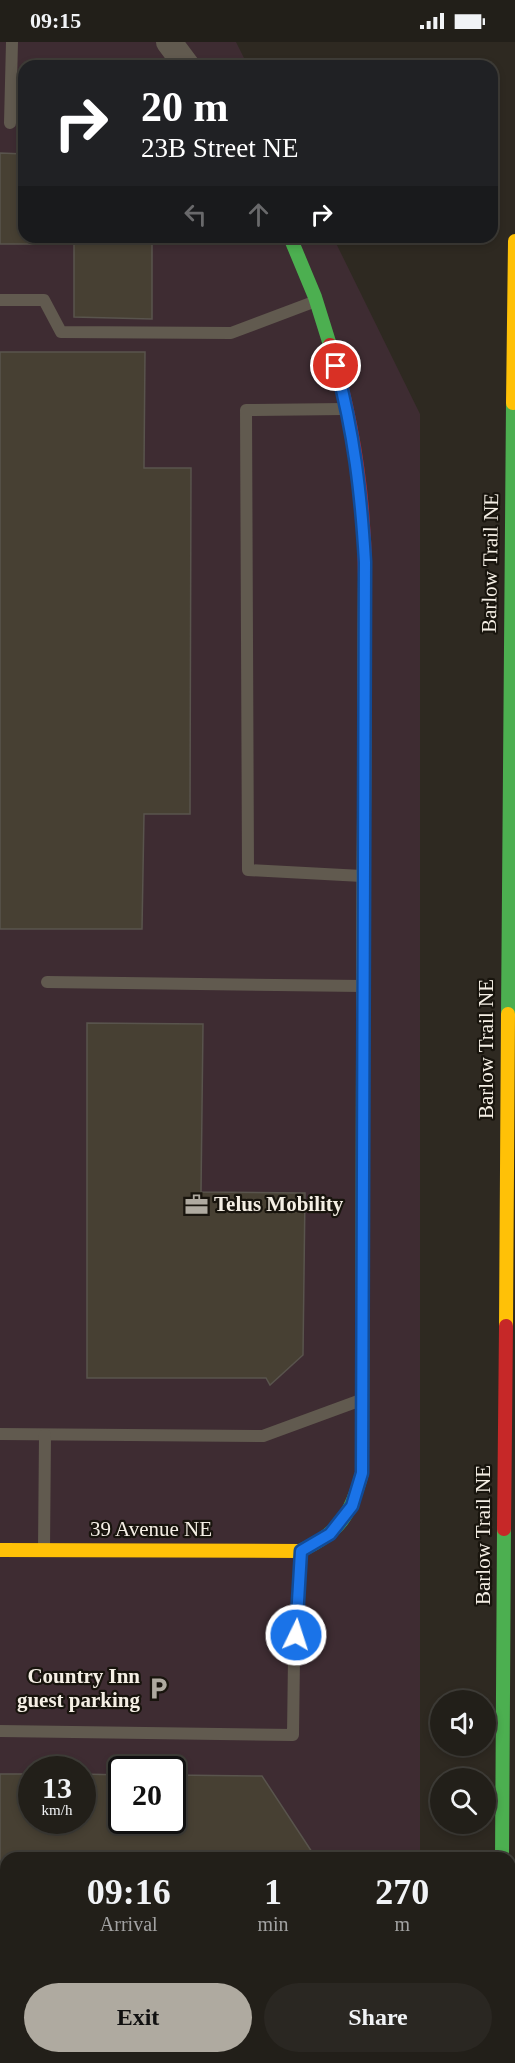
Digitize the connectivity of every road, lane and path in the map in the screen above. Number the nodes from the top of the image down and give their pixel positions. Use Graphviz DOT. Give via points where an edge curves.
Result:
graph roads {
  1 [pos="12,42"];
  2 [pos="169,42"];
  3 [pos="183,60"];
  4 [pos="10,123"];
  5 [pos="515,241"];
  6 [pos="293,243"];
  7 [pos="0,300"];
  8 [pos="317,301"];
  9 [pos="347,409"];
  10 [pos="364,876"];
  11 [pos="47,982"];
  12 [pos="363,986"];
  13 [pos="510,1318"];
  14 [pos="362,1400"];
  15 [pos="0,1434"];
  16 [pos="45,1435"];
  17 [pos="0,1550"];
  18 [pos="44,1550"];
  19 [pos="301,1551"];
  20 [pos="0,1731"];
  21 [pos="502,1759"];
  22 [pos="502,1852"];
  23 [pos="509,1852"];
  1 -- 4 [label="lane"];
  2 -- 3 [label="street"];
  5 -- 13 [label="main road, Barlow Trail NE"];
  6 -- 8 [label="main road"];
  7 -- 8 [label="lane" via="44,300 62,332 220,333 231,333"];
  8 -- 9 [label="main road"];
  9 -- 10 [label="main road" via="360,490 365,562"];
  9 -- 10 [label="lane" via="246,410 248,870"];
  10 -- 12 [label="main road"];
  11 -- 12 [label="lane"];
  12 -- 14 [label="main road"];
  13 -- 21 [label="main road, Barlow Trail NE"];
  14 -- 16 [label="lane" via="263,1436"];
  14 -- 19 [label="main road" via="362,1473 352,1506 330,1534"];
  15 -- 16 [label="lane"];
  16 -- 18 [label="lane"];
  17 -- 18 [label="main road, 39 Avenue NE"];
  18 -- 19 [label="main road, 39 Avenue NE"];
  19 -- 20 [label="lane" via="293,1735"];
  21 -- 22 [label="main road, Barlow Trail NE"];
  21 -- 23 [label="main road"];
}
